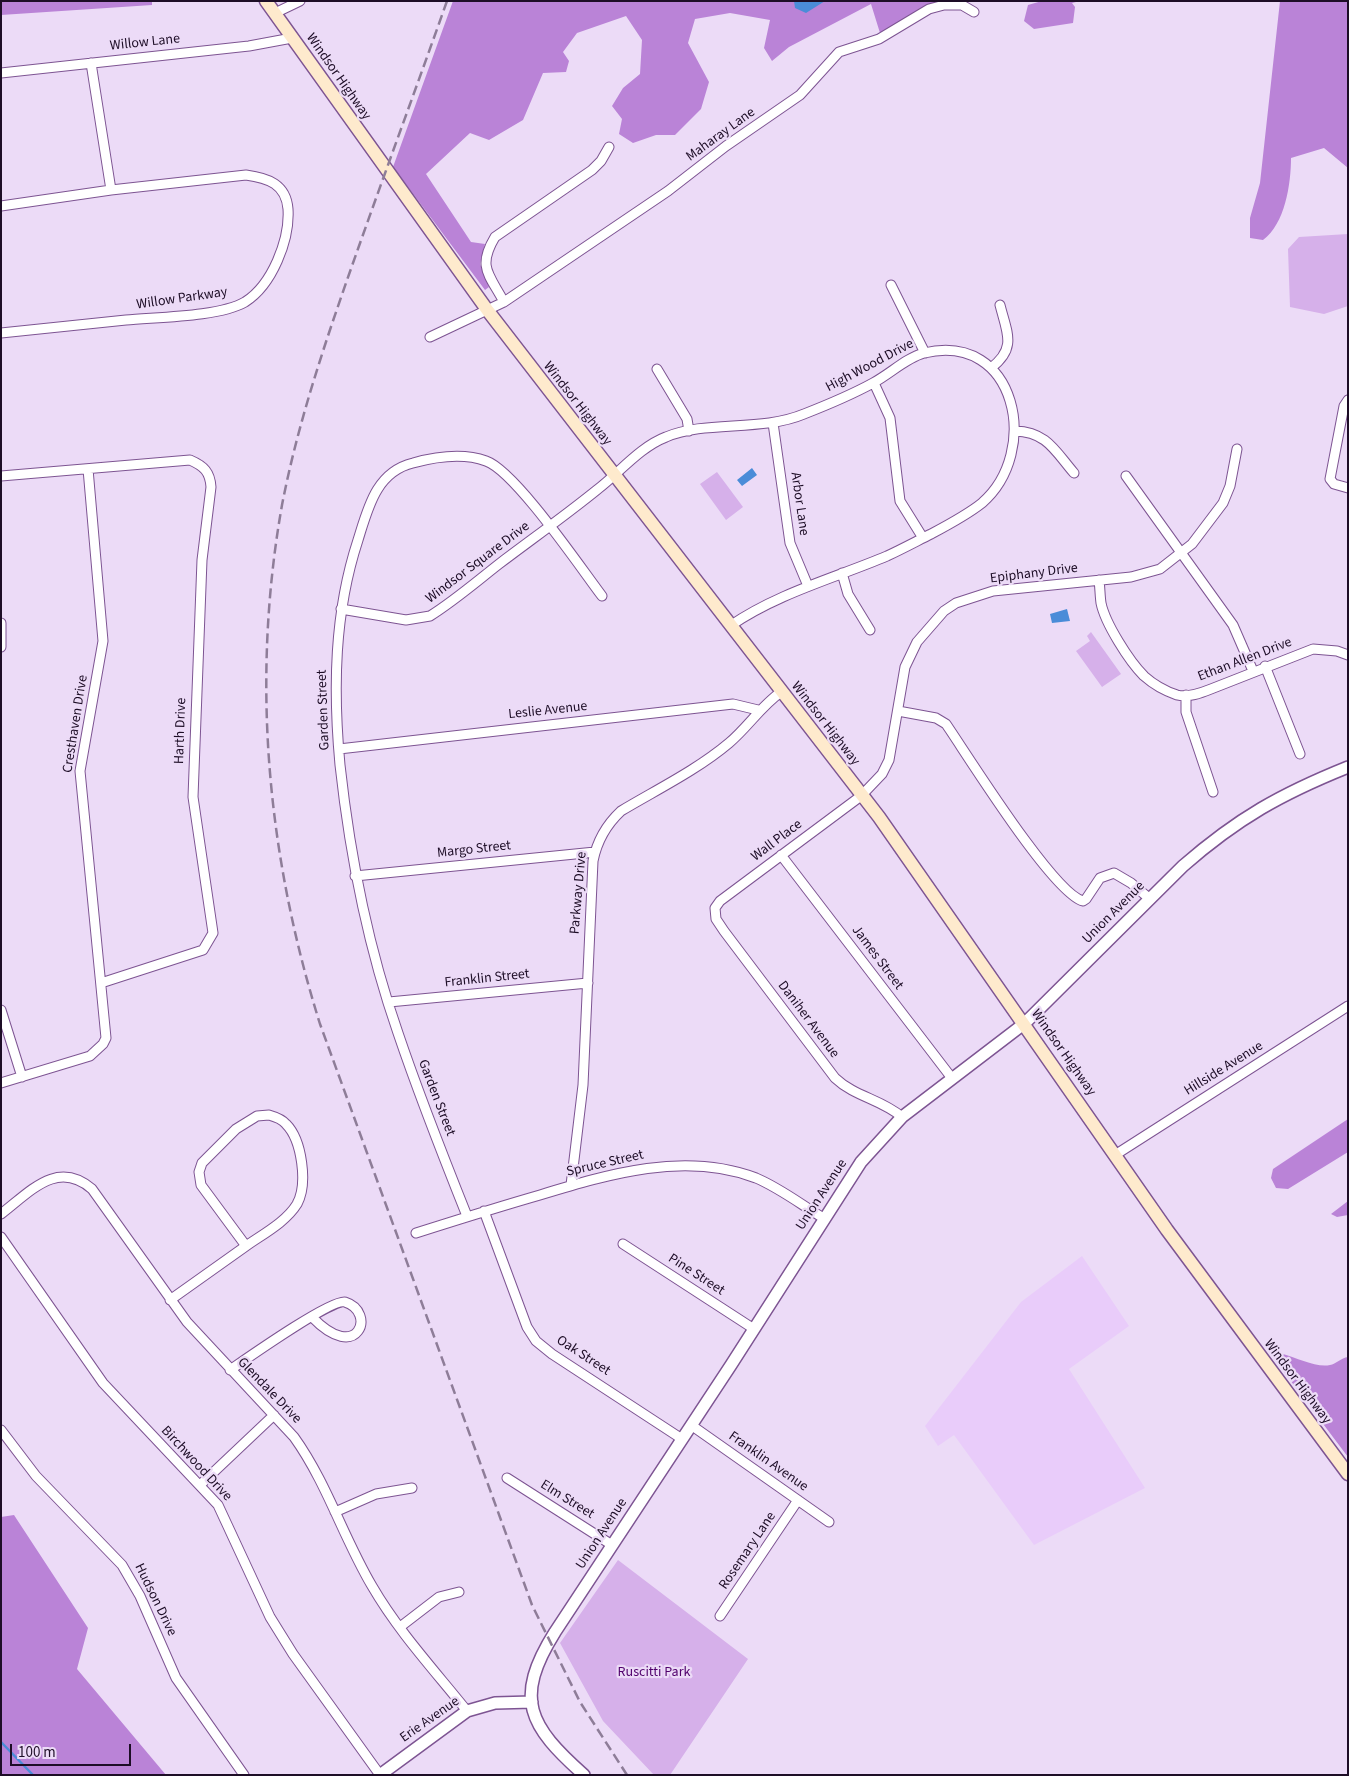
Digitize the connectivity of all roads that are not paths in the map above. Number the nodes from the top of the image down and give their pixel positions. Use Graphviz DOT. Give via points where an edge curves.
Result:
graph roads {
  1 [pos="266,1"];
  2 [pos="300,1"];
  3 [pos="974,12"];
  4 [pos="275,13"];
  5 [pos="292,38"];
  6 [pos="91,63"];
  7 [pos="1,73"];
  8 [pos="609,147"];
  9 [pos="111,190"];
  10 [pos="1,206"];
  11 [pos="891,285"];
  12 [pos="504,302"];
  13 [pos="1000,305"];
  14 [pos="488,311"];
  15 [pos="1,333"];
  16 [pos="430,337"];
  17 [pos="925,353"];
  18 [pos="991,368"];
  19 [pos="656,369"];
  20 [pos="874,383"];
  21 [pos="1348,400"];
  22 [pos="773,423"];
  23 [pos="689,431"];
  24 [pos="1015,431"];
  25 [pos="1237,449"];
  26 [pos="88,469"];
  27 [pos="1074,473"];
  28 [pos="1,476"];
  29 [pos="614,476"];
  30 [pos="1126,476"];
  31 [pos="1348,488"];
  32 [pos="549,527"];
  33 [pos="924,538"];
  34 [pos="1182,554"];
  35 [pos="842,573"];
  36 [pos="1100,580"];
  37 [pos="808,586"];
  38 [pos="602,596"];
  39 [pos="340,609"];
  40 [pos="1,623"];
  41 [pos="730,626"];
  42 [pos="870,630"];
  43 [pos="1,646"];
  44 [pos="1348,655"];
  45 [pos="1265,666"];
  46 [pos="1253,671"];
  47 [pos="781,692"];
  48 [pos="1186,695"];
  49 [pos="758,710"];
  50 [pos="898,711"];
  51 [pos="339,749"];
  52 [pos="1300,754"];
  53 [pos="1348,767"];
  54 [pos="1213,792"];
  55 [pos="861,796"];
  56 [pos="595,852"];
  57 [pos="781,855"];
  58 [pos="355,876"];
  59 [pos="1150,899"];
  60 [pos="714,914"];
  61 [pos="102,983"];
  62 [pos="588,983"];
  63 [pos="389,1002"];
  64 [pos="1348,1006"];
  65 [pos="1,1010"];
  66 [pos="1025,1023"];
  67 [pos="26,1075"];
  68 [pos="951,1077"];
  69 [pos="1,1083"];
  70 [pos="902,1116"];
  71 [pos="1115,1155"];
  72 [pos="571,1185"];
  73 [pos="484,1211"];
  74 [pos="1,1214"];
  75 [pos="467,1216"];
  76 [pos="824,1219"];
  77 [pos="416,1233"];
  78 [pos="1,1237"];
  79 [pos="623,1244"];
  80 [pos="246,1246"];
  81 [pos="170,1300"];
  82 [pos="312,1317"];
  83 [pos="754,1329"];
  84 [pos="230,1370"];
  85 [pos="274,1415"];
  86 [pos="691,1425"];
  87 [pos="1,1430"];
  88 [pos="682,1438"];
  89 [pos="1348,1474"];
  90 [pos="507,1478"];
  91 [pos="200,1485"];
  92 [pos="412,1488"];
  93 [pos="798,1500"];
  94 [pos="336,1512"];
  95 [pos="829,1522"];
  96 [pos="612,1545"];
  97 [pos="459,1592"];
  98 [pos="720,1616"];
  99 [pos="400,1627"];
  100 [pos="532,1702"];
  101 [pos="466,1711"];
  102 [pos="244,1775"];
  103 [pos="380,1775"];
  104 [pos="584,1775"];
  1 -- 4 [label="main road, Windsor Highway"];
  2 -- 4 [label="street"];
  3 -- 12 [label="street, Maharay Lane" via="962,5 929,9 879,39 838,52 800,95 726,146 662,196"];
  4 -- 5 [label="main road, Windsor Highway"];
  5 -- 6 [label="street, Willow Lane" via="249,46"];
  5 -- 14 [label="main road, Windsor Highway"];
  6 -- 7 [label="street, Willow Lane"];
  6 -- 9 [label="street"];
  8 -- 12 [label="street" via="592,170 496,237 486,254 485,265"];
  9 -- 10 [label="street, Willow Parkway"];
  9 -- 15 [label="street, Willow Parkway" via="236,176 262,177 282,190 289,225 286,242 255,293 235,306 195,314"];
  11 -- 17 [label="street"];
  12 -- 14 [label="street, Maharay Lane"];
  13 -- 18 [label="street" via="1009,345 1003,359"];
  14 -- 16 [label="street, Maharay Lane"];
  14 -- 29 [label="main road, Windsor Highway"];
  17 -- 18 [label="street, High Wood Drive" via="961,353"];
  17 -- 20 [label="street, High Wood Drive"];
  18 -- 24 [label="street, High Wood Drive" via="1010,396"];
  19 -- 23 [label="street" via="687,419"];
  20 -- 22 [label="street, High Wood Drive" via="800,416"];
  20 -- 33 [label="street" via="890,418 900,501"];
  21 -- 31 [label="street" via="1344,406 1330,479 1334,484"];
  22 -- 23 [label="street, High Wood Drive"];
  22 -- 37 [label="street, Arbor Lane" via="790,543"];
  23 -- 29 [label="street, High Wood Drive" via="665,437 647,447"];
  24 -- 27 [label="street" via="1039,435"];
  24 -- 33 [label="street, High Wood Drive" via="1010,456 990,496"];
  25 -- 34 [label="street, Epiphany Drive" via="1230,486 1223,503 1210,524"];
  26 -- 28 [label="street, Harth Drive"];
  26 -- 61 [label="street, Cresthaven Drive" via="103,641 80,771"];
  26 -- 61 [label="street, Harth Drive" via="190,460 204,468 210,476 211,487 202,560 193,797 214,933 203,950"];
  29 -- 32 [label="street, Windsor Square Drive"];
  29 -- 41 [label="main road, Windsor Highway"];
  30 -- 34 [label="street"];
  32 -- 38 [label="street, Garden Street"];
  32 -- 39 [label="street, Windsor Square Drive" via="430,616 406,620"];
  32 -- 39 [label="street, Garden Street" via="512,478 487,461 467,456 406,464 387,475 372,499 348,568"];
  33 -- 35 [label="street, High Wood Drive"];
  34 -- 36 [label="street, Epiphany Drive" via="1151,573"];
  34 -- 46 [label="street" via="1233,625"];
  35 -- 37 [label="street, High Wood Drive"];
  35 -- 42 [label="street" via="848,594"];
  36 -- 48 [label="street, Ethan Allen Drive" via="1101,603 1107,621 1143,675 1159,687"];
  36 -- 50 [label="street, Epiphany Drive" via="993,591 950,607 916,642 906,667"];
  37 -- 41 [label="street, High Wood Drive" via="753,610"];
  39 -- 51 [label="street, Garden Street" via="336,676"];
  40 -- 43 [label="street"];
  41 -- 47 [label="main road, Windsor Highway"];
  44 -- 45 [label="street, Ethan Allen Drive" via="1313,649"];
  45 -- 46 [label="street, Ethan Allen Drive"];
  45 -- 52 [label="street"];
  46 -- 48 [label="street, Ethan Allen Drive" via="1211,689"];
  47 -- 49 [label="street, Parkway Drive"];
  47 -- 55 [label="main road, Windsor Highway"];
  48 -- 54 [label="street" via="1186,712"];
  49 -- 51 [label="street, Leslie Avenue" via="733,704"];
  49 -- 56 [label="street, Parkway Drive" via="714,755 621,811 610,822"];
  50 -- 55 [label="street, Epiphany Drive" via="887,768"];
  50 -- 59 [label="street" via="936,718 946,724 1036,856 1074,897 1086,900 1100,878 1114,874"];
  51 -- 58 [label="street, Garden Street"];
  53 -- 59 [label="street, Union Avenue" via="1278,797 1240,820 1190,860"];
  55 -- 57 [label="street, Wall Place"];
  55 -- 66 [label="main road, Windsor Highway" via="922,876"];
  56 -- 58 [label="street, Margo Street"];
  56 -- 62 [label="street, Parkway Drive"];
  57 -- 60 [label="street, Wall Place" via="720,901"];
  57 -- 68 [label="street, James Street"];
  58 -- 63 [label="street, Garden Street"];
  59 -- 66 [label="street, Union Avenue"];
  60 -- 70 [label="street, Daniher Avenue" via="835,1078 850,1091 888,1106"];
  61 -- 67 [label="street" via="107,1032 104,1044 90,1056"];
  62 -- 63 [label="street, Franklin Street"];
  62 -- 72 [label="street, Parkway Drive" via="583,1085"];
  63 -- 75 [label="street, Garden Street" via="400,1040"];
  64 -- 71 [label="street, Hillside Avenue"];
  65 -- 67 [label="street"];
  66 -- 68 [label="street, Union Avenue"];
  66 -- 71 [label="main road, Windsor Highway"];
  67 -- 69 [label="street"];
  68 -- 70 [label="street, Union Avenue"];
  70 -- 76 [label="street, Union Avenue" via="861,1162"];
  71 -- 89 [label="main road, Windsor Highway" via="1221,1305"];
  72 -- 73 [label="street, Spruce Street"];
  72 -- 76 [label="street, Spruce Street" via="639,1168 716,1168 758,1179"];
  73 -- 75 [label="street, Spruce Street"];
  73 -- 88 [label="street, Oak Street" via="524,1319 536,1341"];
  74 -- 81 [label="street, Glendale Drive" via="48,1180 70,1176 80,1180 92,1189"];
  75 -- 77 [label="street, Spruce Street"];
  76 -- 83 [label="street, Union Avenue"];
  78 -- 91 [label="street, Birchwood Drive" via="103,1384"];
  79 -- 83 [label="street, Pine Street"];
  80 -- 80 [label="street" via="285,1217 296,1205 302,1191 303,1167 297,1144 288,1125 282,1119 269,1115 257,1116 236,1129 202,1163 199,1172 202,1185"];
  80 -- 81 [label="street"];
  81 -- 84 [label="street, Glendale Drive"];
  82 -- 82 [label="street" via="342,1302 354,1308 362,1326 353,1336 341,1338"];
  82 -- 84 [label="street"];
  83 -- 86 [label="street, Union Avenue"];
  84 -- 85 [label="street, Glendale Drive"];
  85 -- 91 [label="street"];
  85 -- 94 [label="street, Glendale Drive" via="307,1454"];
  86 -- 88 [label="street, Union Avenue"];
  86 -- 93 [label="street, Franklin Avenue"];
  87 -- 102 [label="street, Hudson Drive" via="36,1476 122,1565 140,1596 176,1678"];
  88 -- 96 [label="street, Union Avenue"];
  90 -- 96 [label="street, Elm Street"];
  91 -- 103 [label="street, Birchwood Drive" via="224,1514 270,1617 288,1647"];
  92 -- 94 [label="street" via="376,1494"];
  93 -- 95 [label="street, Franklin Avenue"];
  93 -- 98 [label="street, Rosemary Lane"];
  94 -- 99 [label="street, Glendale Drive" via="373,1588"];
  96 -- 100 [label="street, Union Avenue" via="538,1662 532,1681"];
  97 -- 99 [label="street" via="439,1597"];
  99 -- 101 [label="street, Glendale Drive"];
  100 -- 101 [label="street, Erie Avenue" via="495,1703"];
  100 -- 104 [label="street, Union Avenue" via="538,1726 548,1741"];
  101 -- 103 [label="street, Erie Avenue"];
}
